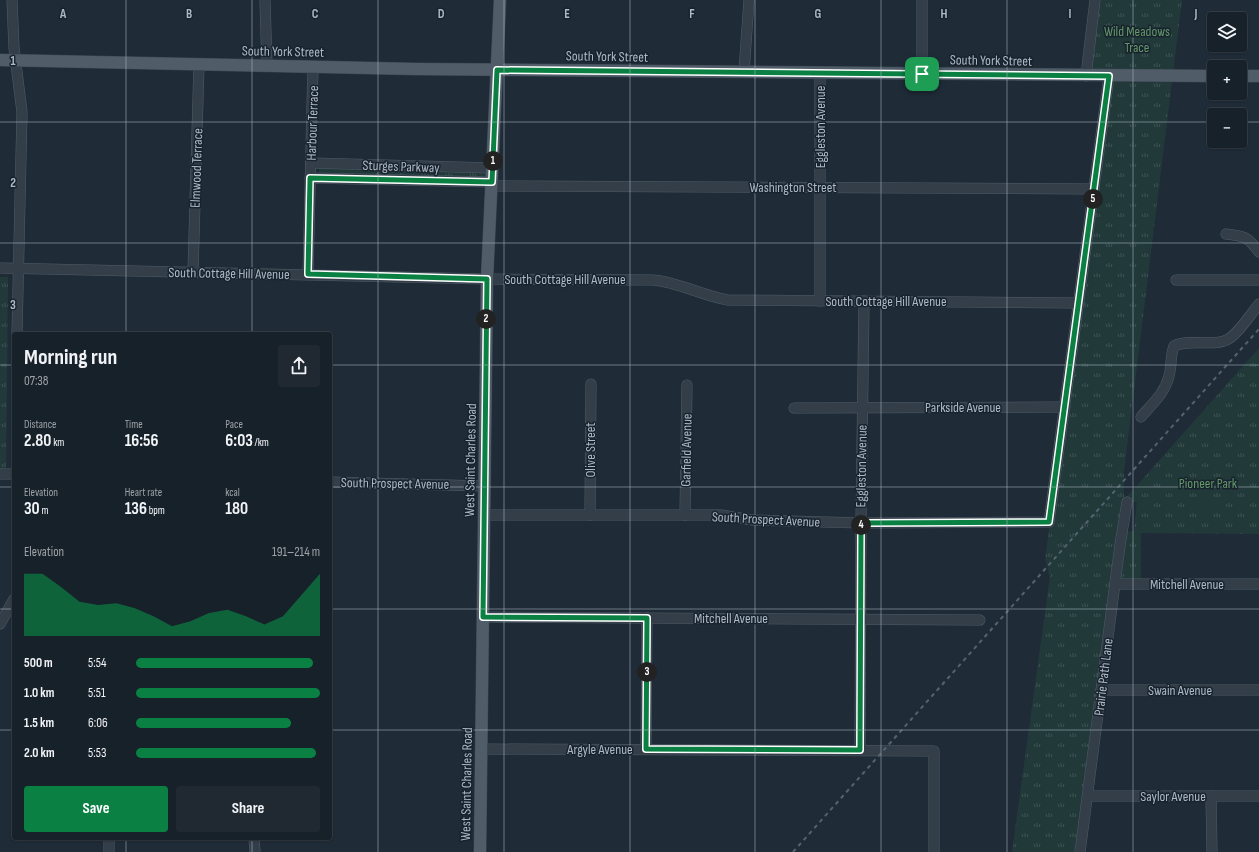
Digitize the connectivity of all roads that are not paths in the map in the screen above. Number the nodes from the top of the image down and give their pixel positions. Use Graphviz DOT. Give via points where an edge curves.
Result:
graph roads {
  1 [pos="12,0"];
  2 [pos="265,0"];
  3 [pos="500,0"];
  4 [pos="749,0"];
  5 [pos="922,0"];
  6 [pos="1095,0"];
  7 [pos="0,60"];
  8 [pos="15,60"];
  9 [pos="199,64"];
  10 [pos="267,66"];
  11 [pos="314,67"];
  12 [pos="497,70"];
  13 [pos="744,72"];
  14 [pos="820,73"];
  15 [pos="922,74"];
  16 [pos="1086,76"];
  17 [pos="1109,76"];
  18 [pos="1207,76"];
  19 [pos="1247,76"];
  20 [pos="1259,76"];
  21 [pos="311,164"];
  22 [pos="492,168"];
  23 [pos="310,178"];
  24 [pos="492,184"];
  25 [pos="821,187"];
  26 [pos="1094,189"];
  27 [pos="1226,234"];
  28 [pos="1259,252"];
  29 [pos="0,268"];
  30 [pos="18,268"];
  31 [pos="193,272"];
  32 [pos="308,274"];
  33 [pos="487,279"];
  34 [pos="1176,280"];
  35 [pos="1259,280"];
  36 [pos="820,301"];
  37 [pos="864,301"];
  38 [pos="1079,303"];
  39 [pos="1259,304"];
  40 [pos="17,332"];
  41 [pos="591,384"];
  42 [pos="687,385"];
  43 [pos="1065,407"];
  44 [pos="794,408"];
  45 [pos="862,408"];
  46 [pos="1141,417"];
  47 [pos="0,474"];
  48 [pos="12,474"];
  49 [pos="332,482"];
  50 [pos="484,486"];
  51 [pos="1127,502"];
  52 [pos="484,515"];
  53 [pos="590,515"];
  54 [pos="686,516"];
  55 [pos="861,523"];
  56 [pos="1115,584"];
  57 [pos="1259,584"];
  58 [pos="12,603"];
  59 [pos="483,617"];
  60 [pos="647,618"];
  61 [pos="860,619"];
  62 [pos="980,620"];
  63 [pos="0,624"];
  64 [pos="1101,690"];
  65 [pos="1259,690"];
  66 [pos="481,748"];
  67 [pos="646,749"];
  68 [pos="860,750"];
  69 [pos="1088,796"];
  70 [pos="1211,796"];
  71 [pos="1259,796"];
  72 [pos="109,840"];
  73 [pos="254,840"];
  74 [pos="109,852"];
  75 [pos="254,852"];
  76 [pos="480,852"];
  77 [pos="934,852"];
  78 [pos="1080,852"];
  79 [pos="1212,852"];
  1 -- 8 [label="street"];
  2 -- 10 [label="street"];
  3 -- 12 [label="main road, West Saint Charles Road"];
  4 -- 13 [label="street"];
  5 -- 15 [label="street"];
  6 -- 16 [label="street"];
  7 -- 8 [label="main road, South York Street"];
  8 -- 9 [label="main road, South York Street"];
  8 -- 30 [label="street" via="22,112"];
  9 -- 10 [label="main road, South York Street"];
  9 -- 31 [label="street, Elmwood Terrace"];
  10 -- 11 [label="main road, South York Street"];
  11 -- 12 [label="main road, South York Street"];
  11 -- 21 [label="street, Harbour Terrace"];
  12 -- 13 [label="main road, South York Street"];
  12 -- 22 [label="main road, West Saint Charles Road"];
  13 -- 14 [label="main road, South York Street"];
  14 -- 15 [label="main road, South York Street"];
  14 -- 25 [label="street, Eggleston Avenue"];
  15 -- 16 [label="main road, South York Street"];
  16 -- 17 [label="main road, South York Street"];
  17 -- 18 [label="main road, South York Street"];
  17 -- 26 [label="street"];
  19 -- 20 [label="main road"];
  21 -- 22 [label="street, Sturges Parkway"];
  21 -- 23 [label="street, Harbour Terrace"];
  22 -- 24 [label="main road, West Saint Charles Road"];
  23 -- 24 [label="street, Sturges Parkway"];
  23 -- 32 [label="street, Harbour Terrace"];
  24 -- 25 [label="street, Washington Street"];
  24 -- 33 [label="main road, West Saint Charles Road"];
  25 -- 26 [label="street, Washington Street"];
  25 -- 36 [label="street, Eggleston Avenue"];
  26 -- 38 [label="street"];
  27 -- 28 [label="street" via="1249,239"];
  29 -- 30 [label="street, South Cottage Hill Avenue"];
  30 -- 31 [label="street, South Cottage Hill Avenue"];
  30 -- 40 [label="street"];
  31 -- 32 [label="street, South Cottage Hill Avenue"];
  32 -- 33 [label="street, South Cottage Hill Avenue"];
  33 -- 36 [label="street, South Cottage Hill Avenue" via="653,280 672,282 708,296 728,300"];
  33 -- 50 [label="main road, West Saint Charles Road"];
  34 -- 35 [label="street"];
  36 -- 37 [label="street, South Cottage Hill Avenue"];
  37 -- 38 [label="street, South Cottage Hill Avenue"];
  37 -- 45 [label="street, Eggleston Avenue"];
  38 -- 43 [label="street"];
  39 -- 46 [label="street" via="1229,338 1222,341 1180,342 1174,346 1166,389"];
  41 -- 53 [label="street, Olive Street"];
  42 -- 54 [label="street, Garfield Avenue"];
  43 -- 45 [label="street, Parkside Avenue"];
  43 -- 55 [label="street, South Prospect Avenue" via="1049,522"];
  44 -- 45 [label="street, Parkside Avenue"];
  45 -- 55 [label="street, Eggleston Avenue"];
  47 -- 48 [label="street"];
  49 -- 50 [label="street, South Prospect Avenue"];
  50 -- 52 [label="main road, West Saint Charles Road"];
  51 -- 56 [label="street, Prairie Path Lane"];
  52 -- 53 [label="street, South Prospect Avenue"];
  52 -- 59 [label="main road, West Saint Charles Road"];
  53 -- 54 [label="street, South Prospect Avenue"];
  54 -- 55 [label="street, South Prospect Avenue" via="721,515 753,520"];
  55 -- 61 [label="street, Eggleston Avenue"];
  56 -- 57 [label="street, Mitchell Avenue"];
  56 -- 64 [label="street, Prairie Path Lane"];
  58 -- 63 [label="street"];
  59 -- 60 [label="street, Mitchell Avenue"];
  59 -- 66 [label="main road, West Saint Charles Road"];
  60 -- 61 [label="street, Mitchell Avenue"];
  60 -- 67 [label="street"];
  61 -- 62 [label="street, Mitchell Avenue"];
  61 -- 68 [label="street, Eggleston Avenue"];
  64 -- 65 [label="street, Swain Avenue"];
  64 -- 69 [label="street, Prairie Path Lane"];
  66 -- 67 [label="street, Argyle Avenue"];
  66 -- 76 [label="main road, West Saint Charles Road"];
  67 -- 68 [label="street, Argyle Avenue"];
  68 -- 77 [label="street, Argyle Avenue" via="934,751"];
  69 -- 70 [label="street, Saylor Avenue"];
  69 -- 78 [label="street, Prairie Path Lane"];
  70 -- 71 [label="street, Saylor Avenue"];
  70 -- 79 [label="street"];
  72 -- 74 [label="street"];
  73 -- 75 [label="street"];
}
